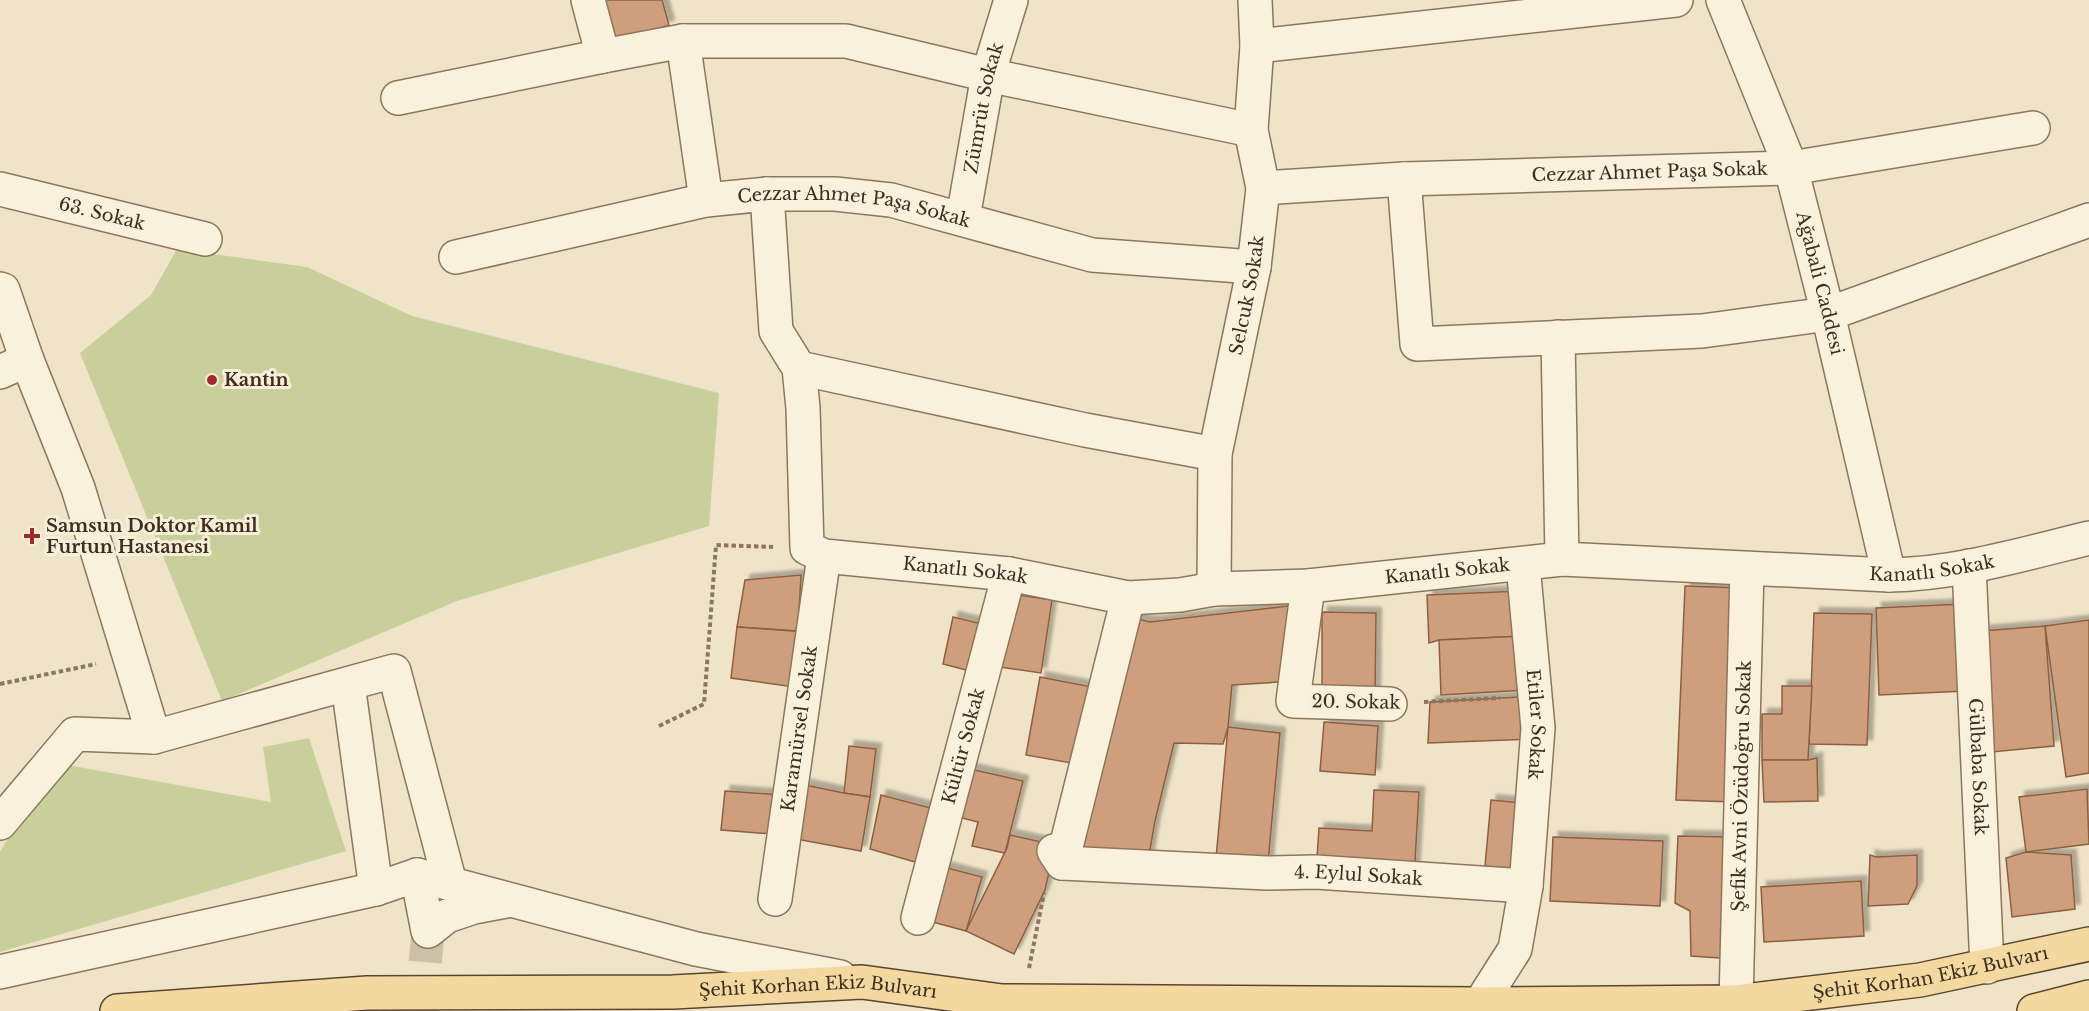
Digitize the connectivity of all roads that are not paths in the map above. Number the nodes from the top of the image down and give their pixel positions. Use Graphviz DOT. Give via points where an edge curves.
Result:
graph roads {
  1 [pos="588,0"];
  2 [pos="1011,0"];
  3 [pos="1255,0"];
  4 [pos="1676,0"];
  5 [pos="1723,0"];
  6 [pos="683,41"];
  7 [pos="1257,46"];
  8 [pos="603,56"];
  9 [pos="988,75"];
  10 [pos="398,98"];
  11 [pos="2033,128"];
  12 [pos="1251,130"];
  13 [pos="1791,168"];
  14 [pos="1404,179"];
  15 [pos="1263,188"];
  16 [pos="0,189"];
  17 [pos="767,195"];
  18 [pos="706,200"];
  19 [pos="963,218"];
  20 [pos="2089,219"];
  21 [pos="205,239"];
  22 [pos="456,257"];
  23 [pos="1254,267"];
  24 [pos="0,288"];
  25 [pos="1828,314"];
  26 [pos="1558,337"];
  27 [pos="13,366"];
  28 [pos="799,368"];
  29 [pos="1215,454"];
  30 [pos="2089,538"];
  31 [pos="816,552"];
  32 [pos="1562,560"];
  33 [pos="1523,565"];
  34 [pos="1970,566"];
  35 [pos="1747,569"];
  36 [pos="1009,574"];
  37 [pos="1889,575"];
  38 [pos="1308,586"];
  39 [pos="1215,589"];
  40 [pos="1128,598"];
  41 [pos="348,684"];
  42 [pos="1390,704"];
  43 [pos="154,737"];
  44 [pos="0,823"];
  45 [pos="417,875"];
  46 [pos="450,883"];
  47 [pos="1526,886"];
  48 [pos="376,889"];
  49 [pos="775,899"];
  50 [pos="513,900"];
  51 [pos="918,918"];
  52 [pos="2089,944"];
  53 [pos="1987,967"];
  54 [pos="0,972"];
  55 [pos="862,982"];
  56 [pos="2089,997"];
  57 [pos="1736,1002"];
  58 [pos="1480,1004"];
  59 [pos="117,1011"];
  60 [pos="2034,1011"];
  1 -- 8 [label="street"];
  2 -- 9 [label="street, Zümrüt Sokak"];
  3 -- 7 [label="street, Selcuk Sokak"];
  4 -- 7 [label="street"];
  5 -- 13 [label="street, Ağabali Caddesi"];
  6 -- 8 [label="street"];
  6 -- 9 [label="street" via="846,41"];
  6 -- 18 [label="street"];
  7 -- 12 [label="street, Selcuk Sokak"];
  8 -- 10 [label="street"];
  9 -- 12 [label="street"];
  9 -- 19 [label="street, Zümrüt Sokak"];
  11 -- 13 [label="street, Cezzar Ahmet Paşa Sokak"];
  12 -- 15 [label="street, Selcuk Sokak"];
  13 -- 14 [label="street, Cezzar Ahmet Paşa Sokak"];
  13 -- 25 [label="street, Ağabali Caddesi"];
  14 -- 15 [label="street, Cezzar Ahmet Paşa Sokak"];
  14 -- 26 [label="street" via="1417,344"];
  15 -- 23 [label="street, Selcuk Sokak"];
  16 -- 21 [label="street, 63. Sokak"];
  17 -- 18 [label="street, Cezzar Ahmet Paşa Sokak"];
  17 -- 19 [label="street, Cezzar Ahmet Paşa Sokak" via="835,194 891,200"];
  17 -- 28 [label="street" via="776,331"];
  18 -- 22 [label="street, Cezzar Ahmet Paşa Sokak"];
  19 -- 23 [label="street, Cezzar Ahmet Paşa Sokak" via="1092,255"];
  20 -- 25 [label="street"];
  23 -- 29 [label="street, Selcuk Sokak"];
  24 -- 27 [label="street"];
  25 -- 26 [label="street" via="1702,331"];
  25 -- 37 [label="street, Ağabali Caddesi"];
  26 -- 32 [label="street"];
  27 -- 43 [label="street" via="78,488"];
  28 -- 29 [label="street"];
  28 -- 31 [label="street, Karamürsel Sokak"];
  29 -- 39 [label="street, Selcuk Sokak"];
  30 -- 34 [label="street, Kanatlı Sokak"];
  31 -- 36 [label="street, Kanatlı Sokak"];
  31 -- 49 [label="street, Karamürsel Sokak"];
  32 -- 33 [label="street, Kanatlı Sokak"];
  32 -- 35 [label="street, Kanatlı Sokak"];
  33 -- 38 [label="street, Kanatlı Sokak"];
  33 -- 47 [label="street, Etiler Sokak" via="1538,728"];
  34 -- 37 [label="street, Kanatlı Sokak"];
  34 -- 53 [label="street, Gülbaba Sokak"];
  35 -- 37 [label="street, Kanatlı Sokak"];
  35 -- 57 [label="street, Şefik Avni Özüdoğru Sokak"];
  36 -- 40 [label="street, Kanatlı Sokak"];
  36 -- 51 [label="street, Kültür Sokak"];
  38 -- 39 [label="street, Kanatlı Sokak"];
  38 -- 42 [label="street, 20. Sokak" via="1293,701"];
  39 -- 40 [label="street, Kanatlı Sokak"];
  40 -- 47 [label="street, 4. Eylul Sokak" via="1058,857 1267,873 1317,872"];
  41 -- 43 [label="street"];
  41 -- 46 [label="street" via="394,671"];
  41 -- 48 [label="street"];
  43 -- 44 [label="street" via="75,734"];
  45 -- 46 [label="street"];
  45 -- 48 [label="street"];
  45 -- 50 [label="street" via="428,931 447,916"];
  46 -- 50 [label="street"];
  47 -- 58 [label="street" via="1515,949"];
  48 -- 54 [label="street"];
  50 -- 55 [label="street" via="696,949"];
  52 -- 53 [label="main road, Şehit Korhan Ekiz Bulvarı"];
  53 -- 57 [label="main road, Şehit Korhan Ekiz Bulvarı" via="1920,980"];
  55 -- 58 [label="main road, Şehit Korhan Ekiz Bulvarı" via="1002,1001"];
  55 -- 59 [label="main road, Şehit Korhan Ekiz Bulvarı" via="673,992 368,993"];
  56 -- 60 [label="main road"];
  57 -- 58 [label="main road, Şehit Korhan Ekiz Bulvarı"];
}
